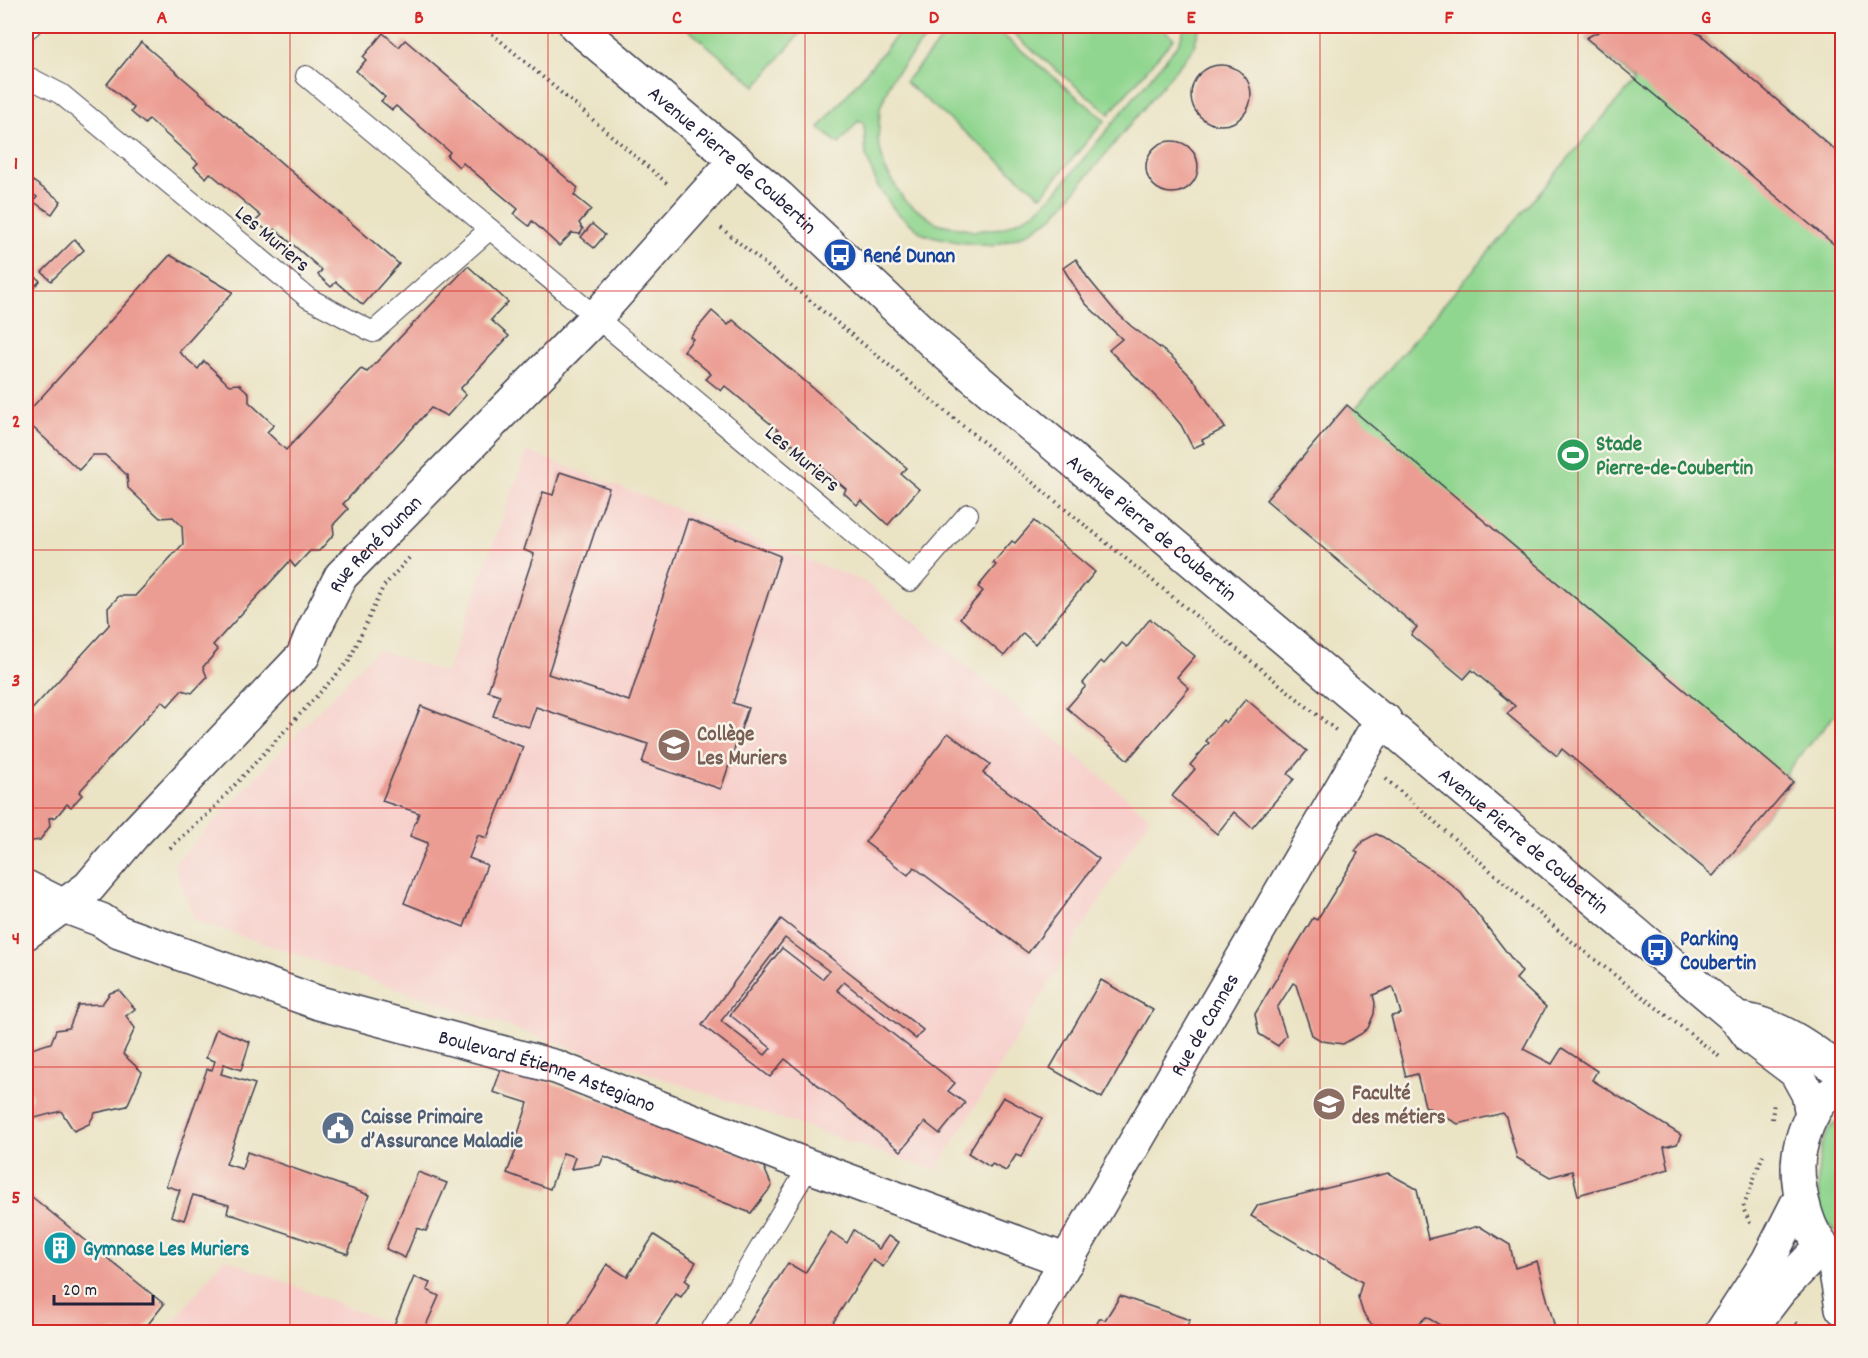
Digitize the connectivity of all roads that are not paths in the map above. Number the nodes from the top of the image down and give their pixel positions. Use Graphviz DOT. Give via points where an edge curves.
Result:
graph roads {
  1 [pos="31,26"];
  2 [pos="576,26"];
  3 [pos="26,30"];
  4 [pos="26,76"];
  5 [pos="306,76"];
  6 [pos="736,160"];
  7 [pos="494,233"];
  8 [pos="595,318"];
  9 [pos="968,514"];
  10 [pos="1385,720"];
  11 [pos="26,887"];
  12 [pos="64,906"];
  13 [pos="26,933"];
  14 [pos="1737,1019"];
  15 [pos="1827,1044"];
  16 [pos="1842,1073"];
  17 [pos="1842,1089"];
  18 [pos="1812,1115"];
  19 [pos="809,1166"];
  20 [pos="1801,1196"];
  21 [pos="1832,1253"];
  22 [pos="1067,1261"];
  23 [pos="1842,1308"];
  24 [pos="710,1332"];
  25 [pos="1025,1332"];
  26 [pos="1722,1332"];
  27 [pos="1748,1332"];
  1 -- 3 [label="lane"];
  2 -- 6 [label="street, Avenue Pierre de Coubertin"];
  4 -- 7 [label="lane, Les Muriers" via="61,94 308,298 372,332"];
  5 -- 7 [label="lane"];
  6 -- 8 [label="street, Rue René Dunan"];
  6 -- 10 [label="street, Avenue Pierre de Coubertin" via="937,346"];
  7 -- 8 [label="lane"];
  8 -- 9 [label="lane, Les Muriers" via="633,345 910,580"];
  8 -- 12 [label="street, Rue René Dunan" via="341,576 303,656 88,887"];
  10 -- 14 [label="street, Avenue Pierre de Coubertin"];
  10 -- 22 [label="street, Rue de Cannes" via="1371,737"];
  11 -- 12 [label="street, Boulevard Étienne Astegiano"];
  12 -- 13 [label="street, Rue René Dunan"];
  12 -- 19 [label="street, Boulevard Étienne Astegiano" via="101,920 119,932 319,1003 556,1066"];
  14 -- 15 [label="street, Avenue Pierre de Coubertin"];
  14 -- 18 [label="street, Avenue Pierre de Coubertin" via="1751,1038 1796,1072 1808,1094"];
  15 -- 16 [label="street, Avenue Pierre de Coubertin"];
  17 -- 18 [label="street" via="1824,1098"];
  18 -- 20 [label="street" via="1799,1156"];
  19 -- 22 [label="street, Boulevard Étienne Astegiano"];
  19 -- 24 [label="lane"];
  20 -- 21 [label="street" via="1809,1222"];
  20 -- 26 [label="street" via="1768,1261"];
  21 -- 23 [label="street"];
  21 -- 27 [label="street" via="1780,1290"];
  22 -- 25 [label="street, Rue de Cannes"];
}
